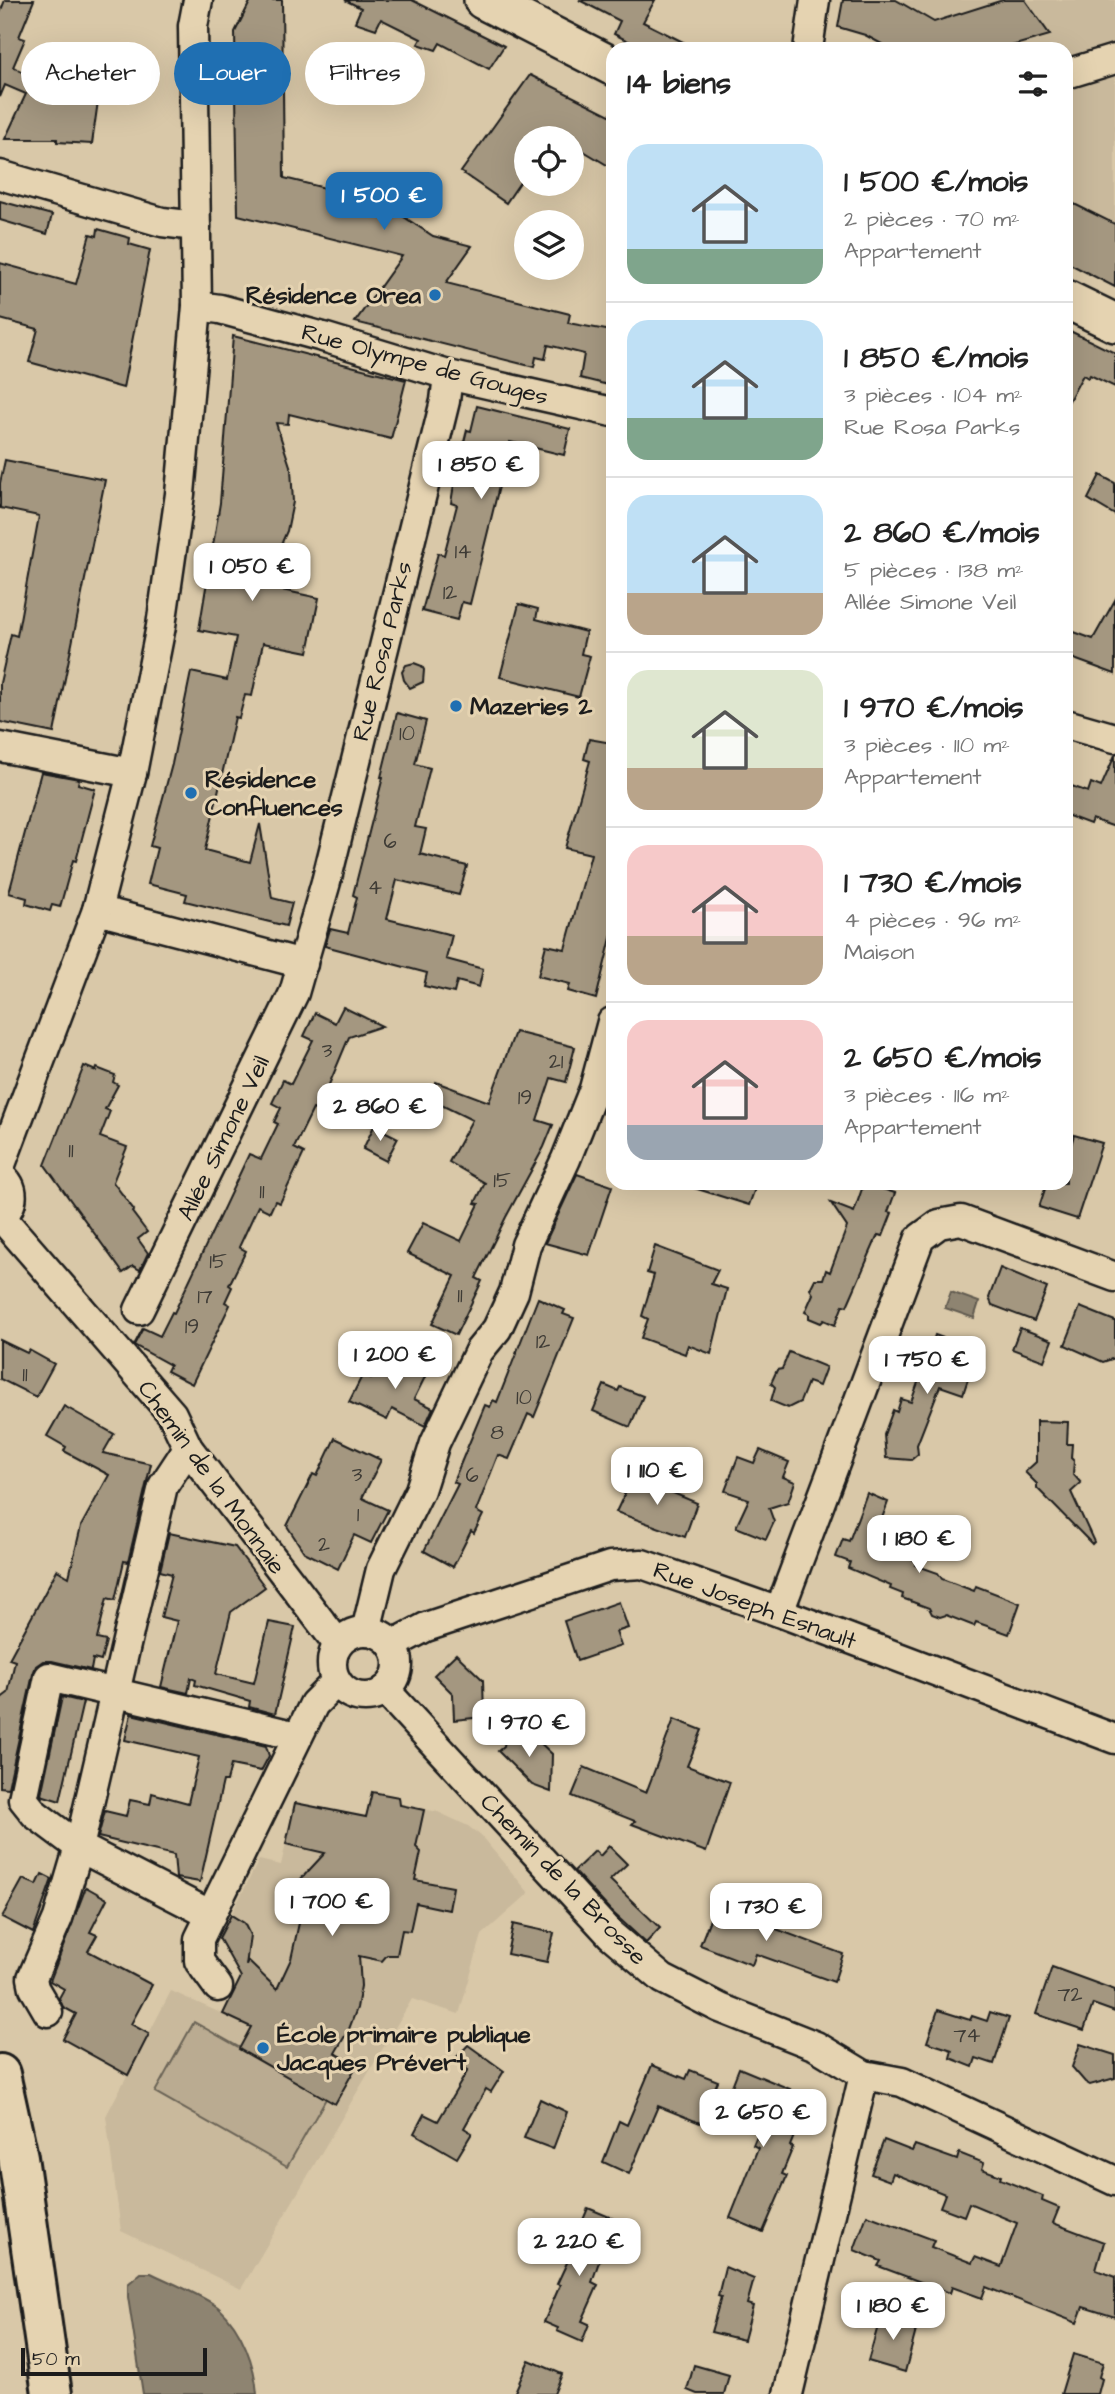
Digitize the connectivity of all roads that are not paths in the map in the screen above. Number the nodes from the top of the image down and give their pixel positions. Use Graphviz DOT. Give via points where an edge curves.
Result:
graph roads {
  1 [pos="198,0"];
  2 [pos="483,0"];
  3 [pos="815,0"];
  4 [pos="809,42"];
  5 [pos="1115,59"];
  6 [pos="606,63"];
  7 [pos="1073,72"];
  8 [pos="0,175"];
  9 [pos="196,226"];
  10 [pos="1073,302"];
  11 [pos="197,306"];
  12 [pos="1115,323"];
  13 [pos="449,375"];
  14 [pos="606,411"];
  15 [pos="1073,726"];
  16 [pos="1115,738"];
  17 [pos="0,747"];
  18 [pos="132,773"];
  19 [pos="97,910"];
  20 [pos="303,964"];
  21 [pos="606,1044"];
  22 [pos="0,1167"];
  23 [pos="0,1175"];
  24 [pos="0,1218"];
  25 [pos="1115,1277"];
  26 [pos="139,1310"];
  27 [pos="188,1448"];
  28 [pos="779,1612"];
  29 [pos="366,1631"];
  30 [pos="338,1644"];
  31 [pos="392,1645"];
  32 [pos="336,1682"];
  33 [pos="385,1690"];
  34 [pos="114,1693"];
  35 [pos="297,1736"];
  36 [pos="1115,1739"];
  37 [pos="79,1847"];
  38 [pos="211,1915"];
  39 [pos="218,1987"];
  40 [pos="48,2012"];
  41 [pos="0,2074"];
  42 [pos="864,2075"];
  43 [pos="1115,2181"];
  44 [pos="52,2394"];
  45 [pos="788,2394"];
  1 -- 9 [label="street" via="192,26"];
  2 -- 6 [label="main road"];
  3 -- 4 [label="street"];
  5 -- 7 [label="street"];
  8 -- 9 [label="street" via="162,222"];
  9 -- 11 [label="street"];
  10 -- 12 [label="main road"];
  11 -- 13 [label="street, Rue Olympe de Gouges" via="284,326"];
  11 -- 18 [label="street" via="180,494 161,626"];
  13 -- 14 [label="street, Rue Olympe de Gouges"];
  13 -- 20 [label="street, Rue Rosa Parks"];
  15 -- 16 [label="street"];
  17 -- 18 [label="street"];
  18 -- 19 [label="street"];
  19 -- 20 [label="street"];
  19 -- 22 [label="street"];
  20 -- 26 [label="street, Allée Simone Veil" via="294,993"];
  21 -- 29 [label="street" via="594,1089 526,1245 514,1292 497,1329 479,1351 381,1569"];
  23 -- 24 [label="street" via="9,1183 12,1198"];
  24 -- 27 [label="street, Chemin de la Monnaie" via="172,1414"];
  25 -- 28 [label="street" via="961,1220 939,1224 920,1238"];
  27 -- 30 [label="street, Chemin de la Monnaie"];
  27 -- 34 [label="street" via="163,1486"];
  28 -- 31 [label="street, Rue Joseph Esnault" via="642,1564 610,1566 426,1627"];
  28 -- 36 [label="street, Rue Joseph Esnault"];
  29 -- 30 [label="street" via="355,1632"];
  29 -- 31 [label="street"];
  30 -- 32 [label="street" via="331,1662"];
  31 -- 33 [label="street" via="398,1664"];
  32 -- 33 [label="street" via="353,1696 365,1698"];
  32 -- 35 [label="street" via="314,1704"];
  33 -- 42 [label="street, Chemin de la Brosse" via="611,1935 663,1979 816,2046"];
  34 -- 35 [label="street"];
  34 -- 37 [label="street"];
  34 -- 37 [label="street" via="49,1677 23,1799 35,1814"];
  35 -- 38 [label="street"];
  37 -- 38 [label="street"];
  37 -- 40 [label="street" via="58,1919 32,1978"];
  38 -- 39 [label="street" via="199,1939 199,1961"];
  41 -- 44 [label="highway" via="18,2157"];
  42 -- 43 [label="street, Chemin de la Brosse" via="902,2082"];
  42 -- 45 [label="street"];
}
